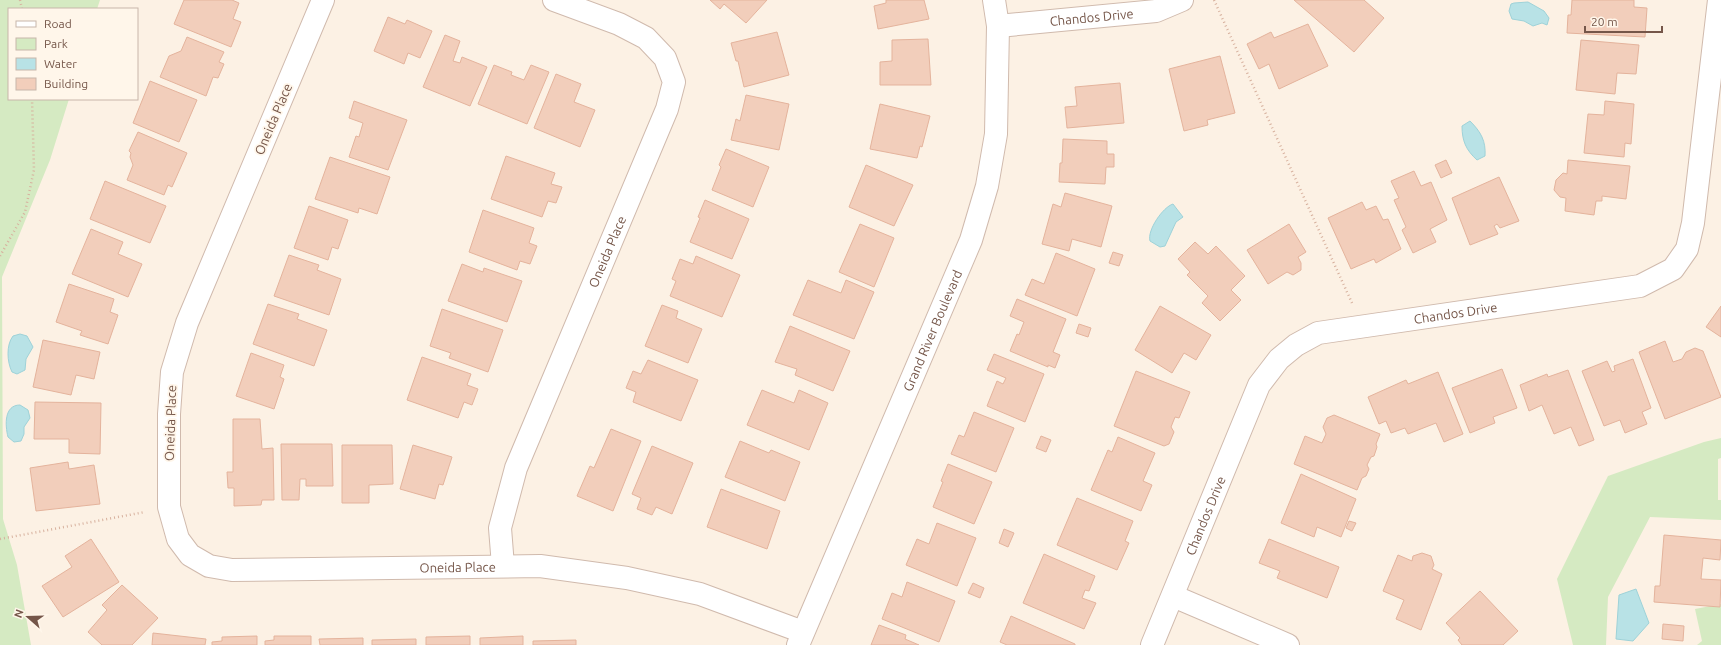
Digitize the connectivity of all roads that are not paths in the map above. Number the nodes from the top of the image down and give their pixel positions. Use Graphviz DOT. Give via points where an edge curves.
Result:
graph roads {
  1 [pos="323,0"];
  2 [pos="554,0"];
  3 [pos="994,0"];
  4 [pos="1182,0"];
  5 [pos="1719,0"];
  6 [pos="998,26"];
  7 [pos="503,566"];
  8 [pos="1173,596"];
  9 [pos="801,639"];
  10 [pos="1152,645"];
  11 [pos="1288,645"];
  1 -- 7 [label="street, Oneida Place" via="187,323 172,372 169,414 169,507 178,538 190,555 209,566 232,570"];
  2 -- 7 [label="street, Oneida Place" via="619,24 646,38 664,58 674,82 667,109 516,468 500,528"];
  3 -- 6 [label="street, Grand River Boulevard"];
  4 -- 6 [label="street, Chandos Drive" via="1156,11"];
  5 -- 8 [label="street, Chandos Drive" via="1693,223 1687,249 1673,269 1640,286 1318,333 1296,345 1279,359 1259,385"];
  6 -- 9 [label="street, Grand River Boulevard" via="996,134 987,186 971,240"];
  7 -- 9 [label="street, Oneida Place" via="540,566 627,578 700,594"];
  8 -- 10 [label="street, Chandos Drive"];
  8 -- 11 [label="street"];
}
